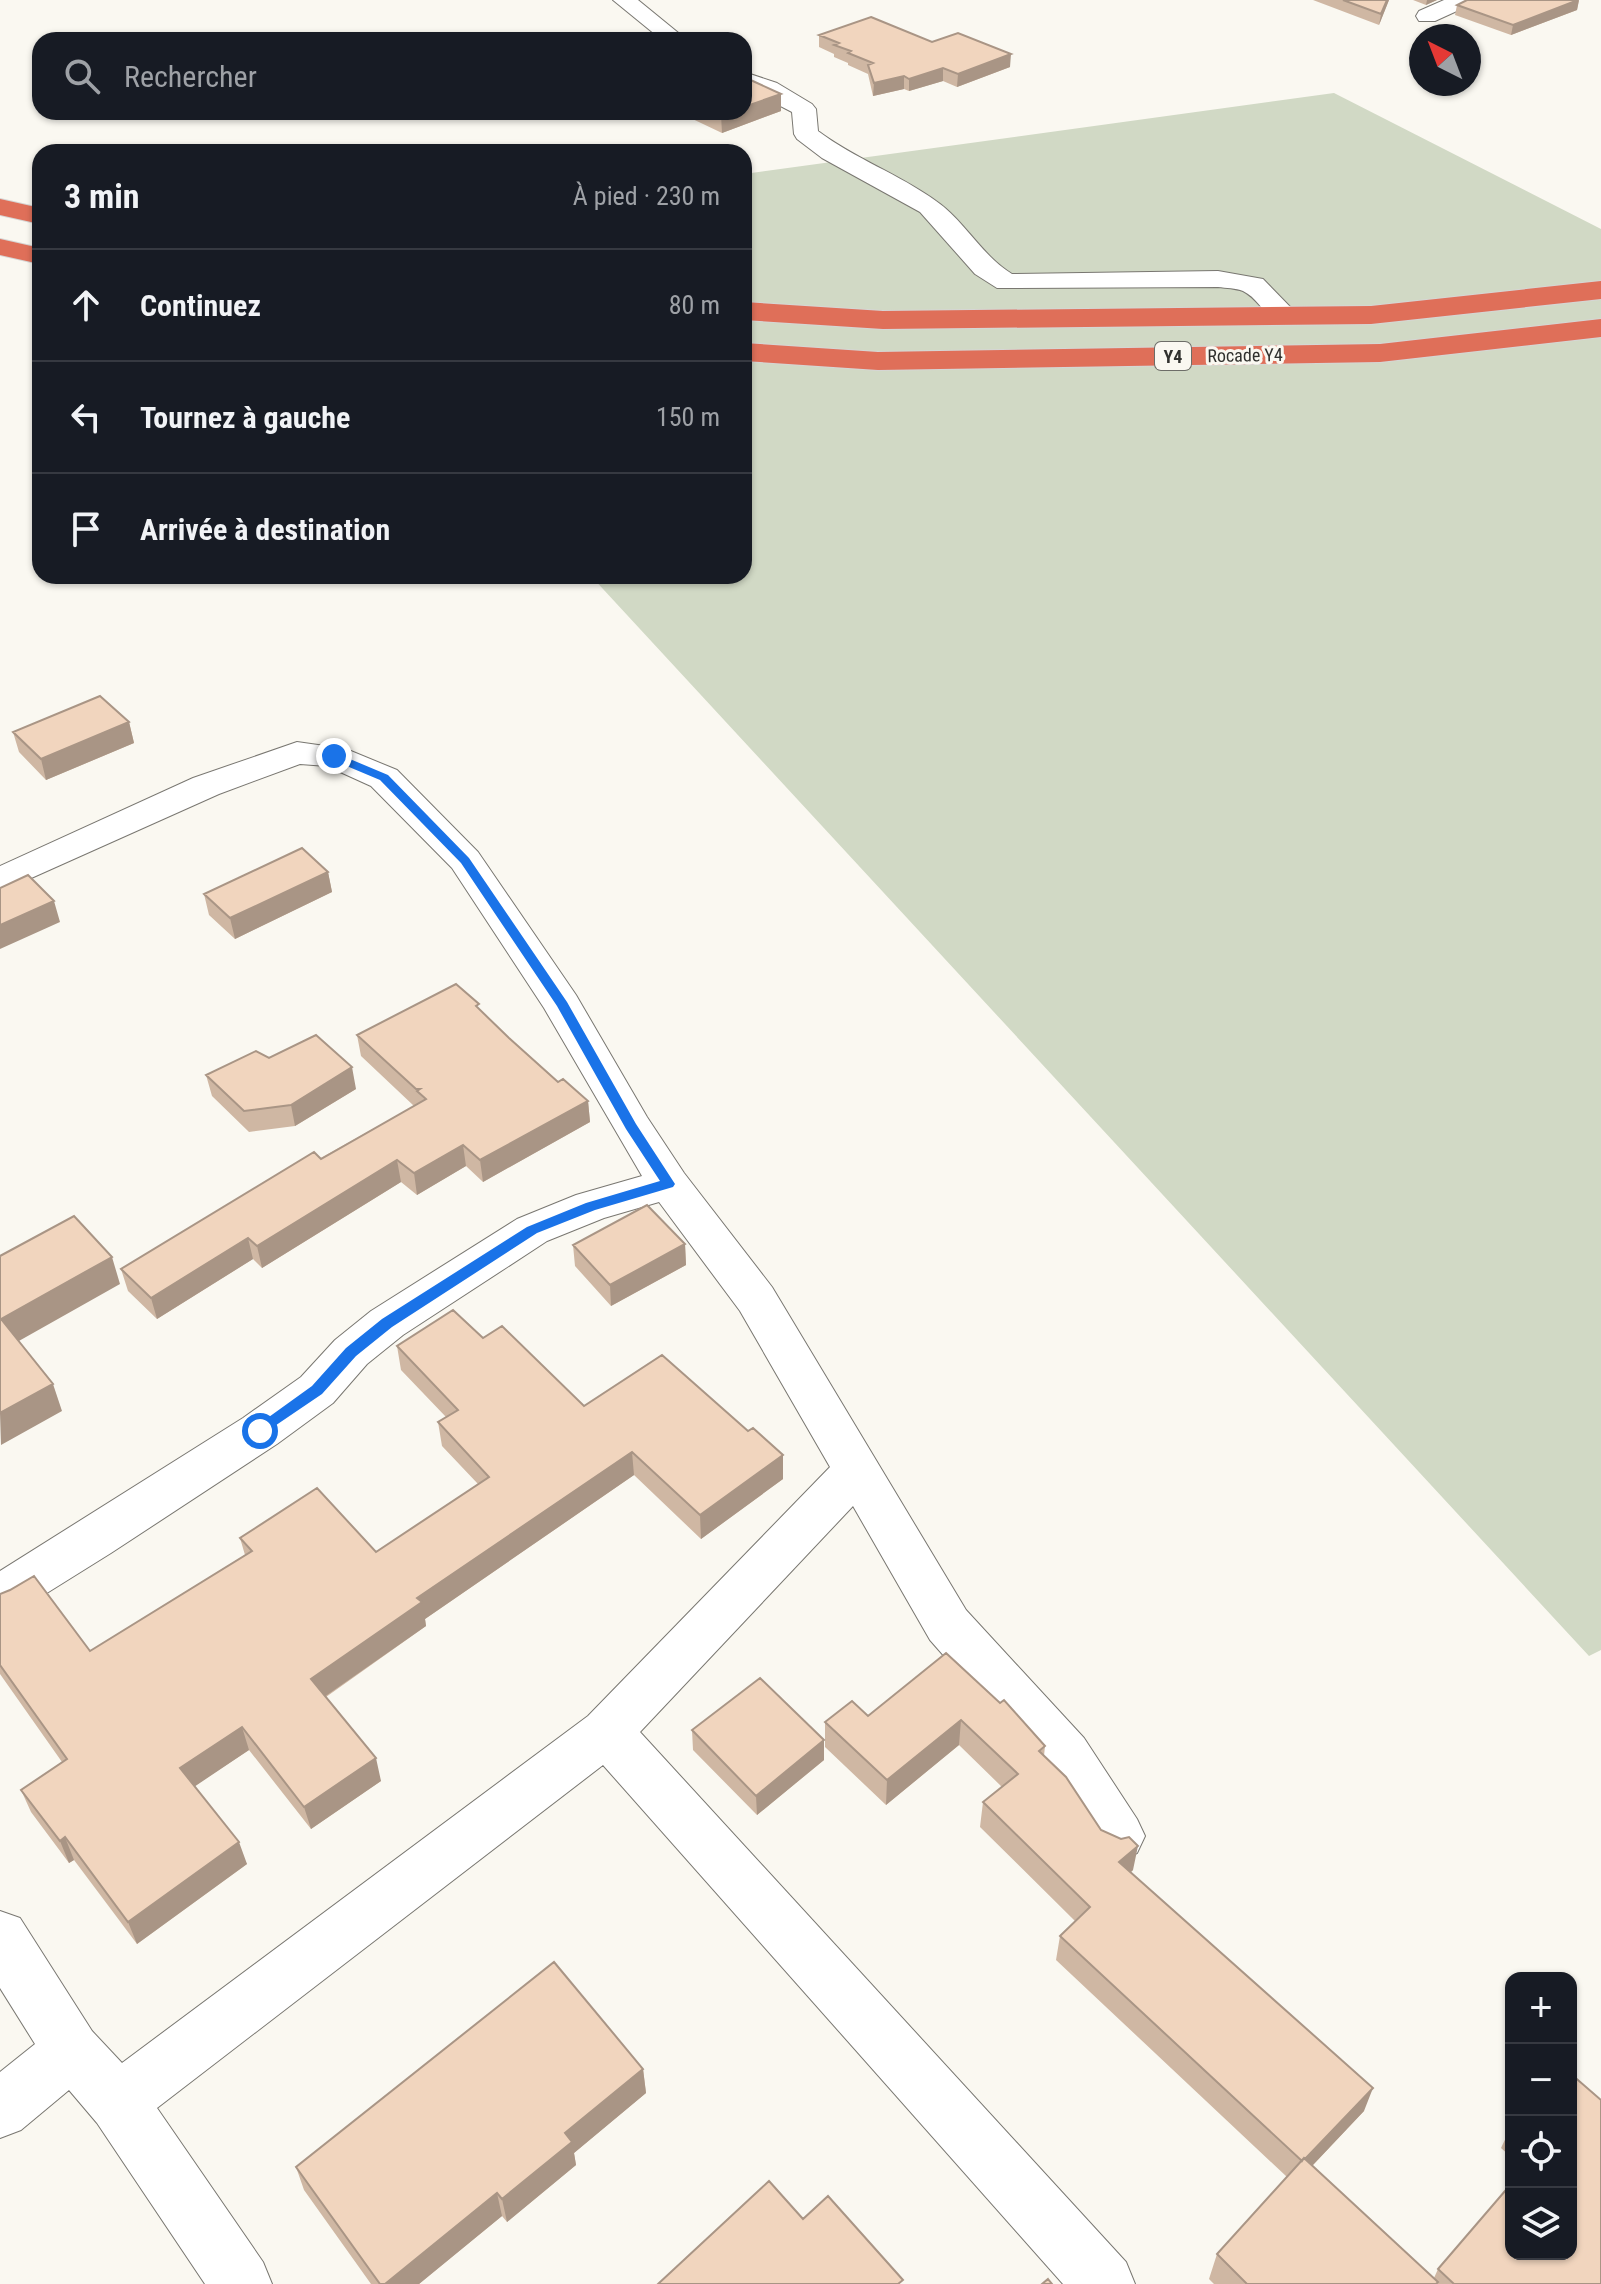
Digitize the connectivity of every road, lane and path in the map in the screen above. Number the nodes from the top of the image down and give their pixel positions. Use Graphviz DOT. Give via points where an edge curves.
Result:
graph roads {
  1 [pos="624,0"];
  2 [pos="1462,0"];
  3 [pos="1427,16"];
  4 [pos="666,32"];
  5 [pos="752,82"];
  6 [pos="0,207"];
  7 [pos="32,214"];
  8 [pos="0,247"];
  9 [pos="32,254"];
  10 [pos="1601,290"];
  11 [pos="752,312"];
  12 [pos="1285,316"];
  13 [pos="1601,328"];
  14 [pos="752,353"];
  15 [pos="0,880"];
  16 [pos="669,1184"];
  17 [pos="858,1469"];
  18 [pos="0,1596"];
  19 [pos="606,1732"];
  20 [pos="1118,1836"];
  21 [pos="0,1937"];
  22 [pos="72,2051"];
  23 [pos="118,2102"];
  24 [pos="0,2109"];
  25 [pos="241,2284"];
  26 [pos="1104,2284"];
  1 -- 4 [label="street"];
  2 -- 3 [label="street"];
  5 -- 12 [label="street" via="804,109 806,134 831,153 929,207 984,268 1007,282 1218,279 1253,285"];
  6 -- 7 [label="highway"];
  8 -- 9 [label="highway"];
  10 -- 12 [label="highway, Rocade Y4 / Y4" via="1371,315"];
  11 -- 12 [label="highway, Rocade Y4 / Y4" via="883,320"];
  13 -- 14 [label="highway, Rocade Y4 / Y4" via="1380,353 878,361"];
  15 -- 16 [label="street" via="206,786 297,753 334,756 384,778 465,860 562,1004"];
  16 -- 17 [label="street" via="756,1299"];
  16 -- 18 [label="street" via="532,1230 387,1323 317,1390 260,1431"];
  17 -- 19 [label="street"];
  17 -- 20 [label="street" via="948,1625 1065,1755"];
  19 -- 23 [label="street"];
  19 -- 26 [label="street"];
  21 -- 22 [label="street"];
  22 -- 23 [label="street"];
  22 -- 24 [label="street"];
  23 -- 25 [label="street"];
}
